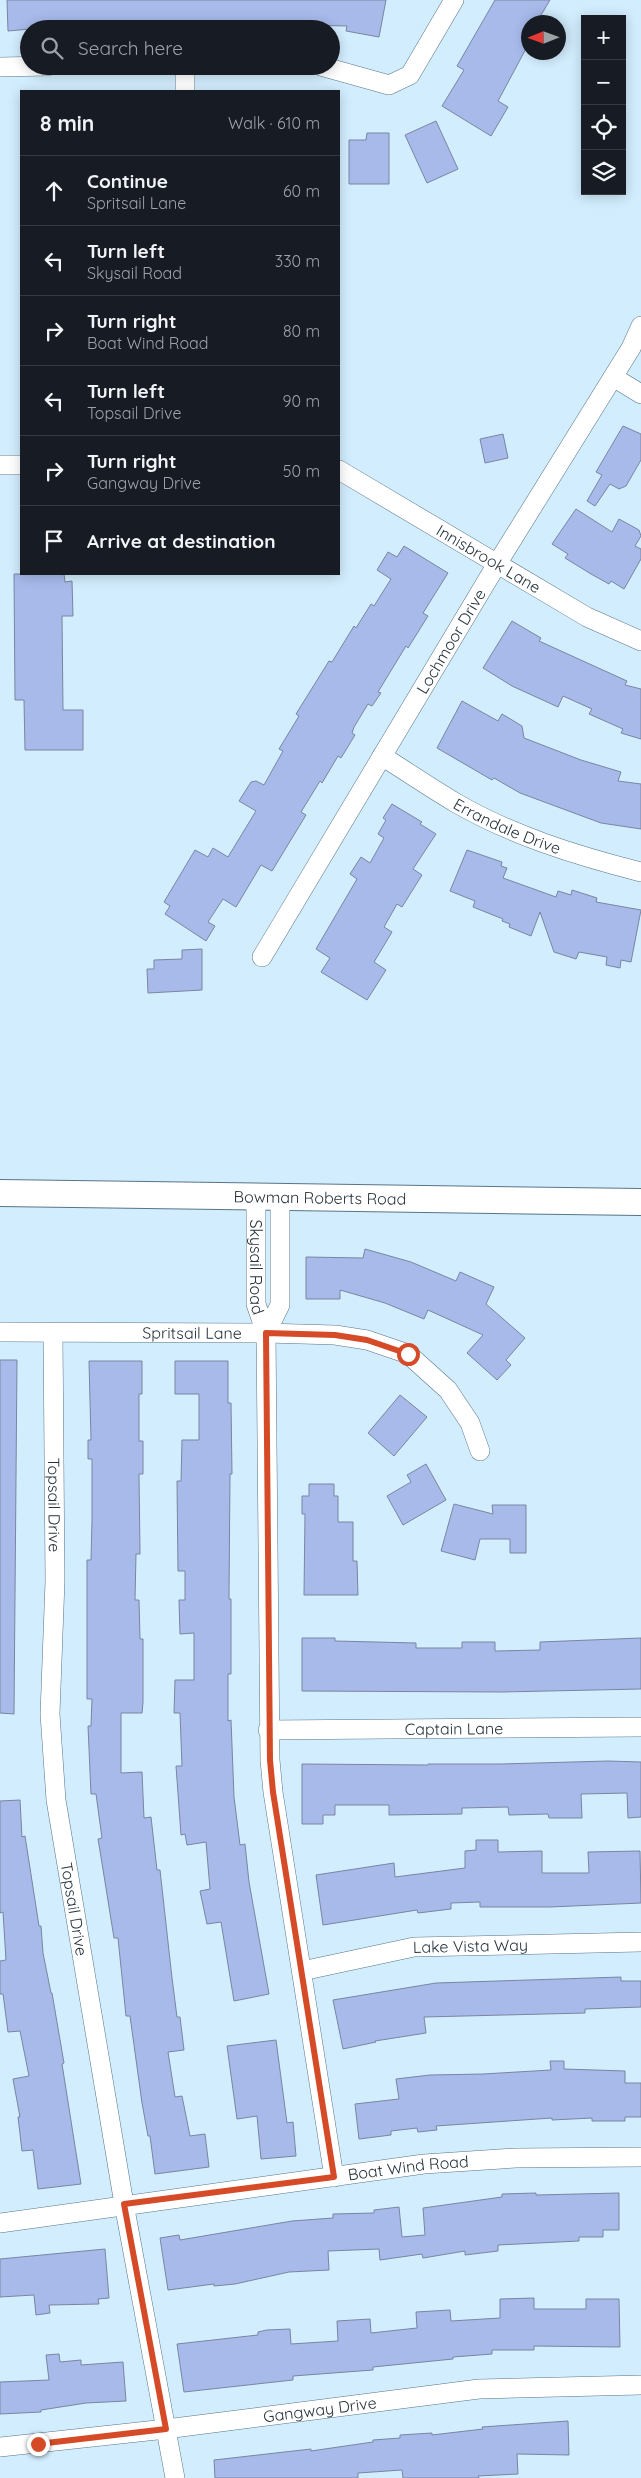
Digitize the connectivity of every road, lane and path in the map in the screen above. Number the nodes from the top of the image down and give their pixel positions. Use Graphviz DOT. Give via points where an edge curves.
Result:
graph roads {
  1 [pos="454,0"];
  2 [pos="0,67"];
  3 [pos="20,67"];
  4 [pos="340,72"];
  5 [pos="185,75"];
  6 [pos="185,90"];
  7 [pos="641,326"];
  8 [pos="613,377"];
  9 [pos="641,394"];
  10 [pos="0,465"];
  11 [pos="20,465"];
  12 [pos="340,471"];
  13 [pos="497,564"];
  14 [pos="641,641"];
  15 [pos="382,756"];
  16 [pos="641,872"];
  17 [pos="262,958"];
  18 [pos="0,1193"];
  19 [pos="268,1198"];
  20 [pos="641,1202"];
  21 [pos="0,1332"];
  22 [pos="53,1333"];
  23 [pos="266,1333"];
  24 [pos="480,1451"];
  25 [pos="641,1727"];
  26 [pos="268,1730"];
  27 [pos="641,1942"];
  28 [pos="302,1971"];
  29 [pos="641,2156"];
  30 [pos="334,2177"];
  31 [pos="124,2204"];
  32 [pos="0,2223"];
  33 [pos="641,2385"];
  34 [pos="166,2429"];
  35 [pos="0,2447"];
  36 [pos="174,2478"];
  1 -- 4 [label="street" via="410,75 389,86"];
  2 -- 3 [label="street"];
  5 -- 6 [label="street"];
  7 -- 8 [label="street, Lochmoor Drive"];
  8 -- 9 [label="street"];
  8 -- 13 [label="street, Lochmoor Drive"];
  10 -- 11 [label="street"];
  12 -- 13 [label="street, Innisbrook Lane"];
  13 -- 14 [label="street, Innisbrook Lane" via="587,617"];
  13 -- 15 [label="street, Lochmoor Drive"];
  15 -- 16 [label="street, Errandale Drive" via="458,804 528,837 592,860"];
  15 -- 17 [label="street, Lochmoor Drive"];
  18 -- 19 [label="street, Bowman Roberts Road"];
  19 -- 20 [label="street, Bowman Roberts Road"];
  19 -- 23 [label="street, Skysail Road" via="280,1305"];
  21 -- 22 [label="street, Spritsail Lane"];
  22 -- 23 [label="street, Spritsail Lane"];
  22 -- 31 [label="street, Topsail Drive" via="55,1580 50,1714 56,1800"];
  23 -- 24 [label="street, Spritsail Lane" via="335,1335 367,1340 408,1354 448,1390 470,1423"];
  23 -- 26 [label="street, Skysail Road"];
  25 -- 26 [label="street, Captain Lane"];
  26 -- 28 [label="street, Skysail Road" via="273,1792"];
  27 -- 28 [label="street, Lake Vista Way" via="414,1947"];
  28 -- 30 [label="street, Skysail Road"];
  29 -- 30 [label="street, Boat Wind Road" via="516,2158 424,2164"];
  30 -- 31 [label="street, Boat Wind Road"];
  31 -- 32 [label="street, Boat Wind Road"];
  31 -- 34 [label="street, Topsail Drive"];
  33 -- 34 [label="street, Gangway Drive" via="480,2389"];
  34 -- 35 [label="street, Gangway Drive"];
  34 -- 36 [label="street, Topsail Drive"];
}
